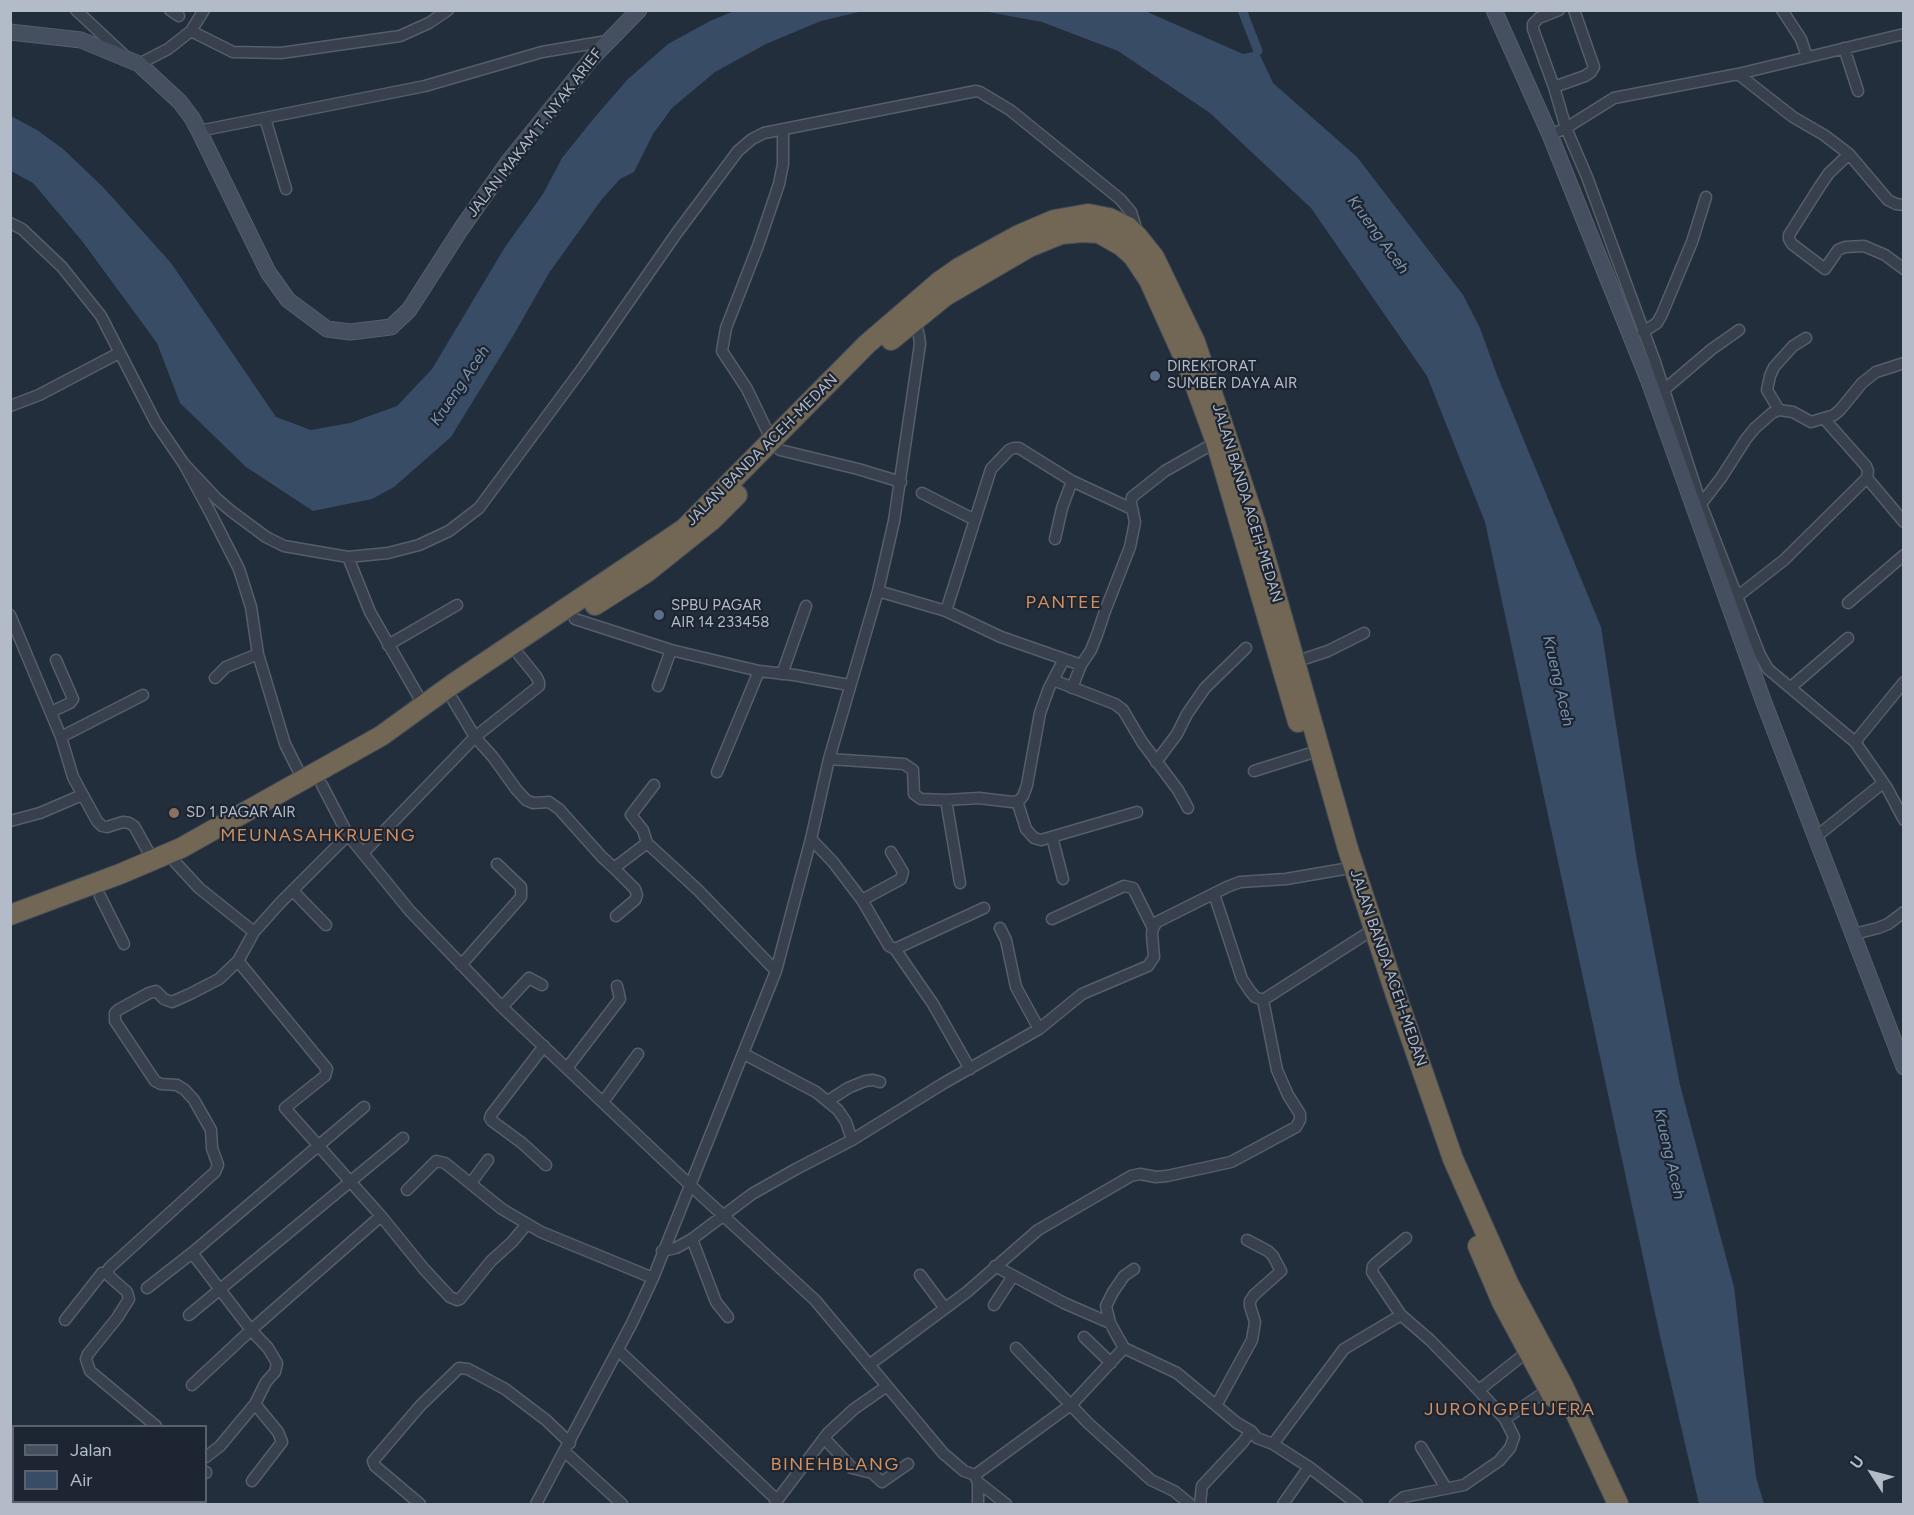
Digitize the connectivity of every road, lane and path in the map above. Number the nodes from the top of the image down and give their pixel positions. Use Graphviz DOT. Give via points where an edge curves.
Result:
graph roads {
  1 [pos="76,10"];
  2 [pos="204,10"];
  3 [pos="448,10"];
  4 [pos="639,10"];
  5 [pos="1494,10"];
  6 [pos="1559,10"];
  7 [pos="1574,10"];
  8 [pos="1782,10"];
  9 [pos="191,31"];
  10 [pos="10,32"];
  11 [pos="1904,34"];
  12 [pos="607,41"];
  13 [pos="1844,48"];
  14 [pos="1807,57"];
  15 [pos="133,61"];
  16 [pos="1738,74"];
  17 [pos="1554,87"];
  18 [pos="1858,91"];
  19 [pos="265,118"];
  20 [pos="1566,128"];
  21 [pos="783,130"];
  22 [pos="199,131"];
  23 [pos="1550,135"];
  24 [pos="1849,154"];
  25 [pos="286,189"];
  26 [pos="1706,197"];
  27 [pos="1904,205"];
  28 [pos="10,223"];
  29 [pos="1138,237"];
  30 [pos="1904,269"];
  31 [pos="915,320"];
  32 [pos="1739,330"];
  33 [pos="1643,332"];
  34 [pos="1806,338"];
  35 [pos="119,353"];
  36 [pos="1904,363"];
  37 [pos="1665,389"];
  38 [pos="10,406"];
  39 [pos="1779,410"];
  40 [pos="1827,422"];
  41 [pos="1216,442"];
  42 [pos="776,446"];
  43 [pos="183,464"];
  44 [pos="1867,478"];
  45 [pos="1072,481"];
  46 [pos="901,482"];
  47 [pos="922,493"];
  48 [pos="1701,504"];
  49 [pos="1132,508"];
  50 [pos="975,520"];
  51 [pos="1904,522"];
  52 [pos="1055,539"];
  53 [pos="1904,555"];
  54 [pos="348,557"];
  55 [pos="878,591"];
  56 [pos="1738,597"];
  57 [pos="1848,603"];
  58 [pos="458,605"];
  59 [pos="806,606"];
  60 [pos="946,611"];
  61 [pos="10,615"];
  62 [pos="575,620"];
  63 [pos="1364,633"];
  64 [pos="1848,638"];
  65 [pos="388,645"];
  66 [pos="1246,648"];
  67 [pos="515,650"];
  68 [pos="671,650"];
  69 [pos="258,654"];
  70 [pos="1064,659"];
  71 [pos="56,660"];
  72 [pos="1288,664"];
  73 [pos="1082,665"];
  74 [pos="759,672"];
  75 [pos="782,674"];
  76 [pos="215,678"];
  77 [pos="1053,680"];
  78 [pos="1904,682"];
  79 [pos="849,685"];
  80 [pos="658,686"];
  81 [pos="1791,687"];
  82 [pos="1072,688"];
  83 [pos="142,695"];
  84 [pos="453,700"];
  85 [pos="424,706"];
  86 [pos="51,712"];
  87 [pos="60,737"];
  88 [pos="475,737"];
  89 [pos="1855,742"];
  90 [pos="1308,754"];
  91 [pos="829,759"];
  92 [pos="1156,762"];
  93 [pos="1254,771"];
  94 [pos="717,772"];
  95 [pos="312,783"];
  96 [pos="1883,783"];
  97 [pos="654,785"];
  98 [pos="82,795"];
  99 [pos="946,800"];
  100 [pos="1017,801"];
  101 [pos="1188,808"];
  102 [pos="1137,812"];
  103 [pos="1904,820"];
  104 [pos="10,821"];
  105 [pos="348,835"];
  106 [pos="1817,836"];
  107 [pos="1052,837"];
  108 [pos="812,839"];
  109 [pos="647,843"];
  110 [pos="891,852"];
  111 [pos="363,853"];
  112 [pos="153,860"];
  113 [pos="175,862"];
  114 [pos="497,864"];
  115 [pos="614,868"];
  116 [pos="1344,869"];
  117 [pos="1063,879"];
  118 [pos="960,883"];
  119 [pos="293,891"];
  120 [pos="1214,894"];
  121 [pos="100,896"];
  122 [pos="862,900"];
  123 [pos="984,908"];
  124 [pos="1904,912"];
  125 [pos="10,915"];
  126 [pos="616,916"];
  127 [pos="1052,919"];
  128 [pos="326,925"];
  129 [pos="1000,928"];
  130 [pos="1153,928"];
  131 [pos="10,929"];
  132 [pos="254,932"];
  133 [pos="1366,934"];
  134 [pos="1854,934"];
  135 [pos="124,944"];
  136 [pos="895,948"];
  137 [pos="238,961"];
  138 [pos="461,965"];
  139 [pos="776,971"];
  140 [pos="542,986"];
  141 [pos="617,986"];
  142 [pos="1263,1000"];
  143 [pos="502,1007"];
  144 [pos="1039,1029"];
  145 [pos="544,1046"];
  146 [pos="638,1054"];
  147 [pos="744,1054"];
  148 [pos="1904,1067"];
  149 [pos="567,1068"];
  150 [pos="970,1069"];
  151 [pos="880,1082"];
  152 [pos="828,1101"];
  153 [pos="603,1102"];
  154 [pos="364,1107"];
  155 [pos="403,1138"];
  156 [pos="852,1140"];
  157 [pos="318,1145"];
  158 [pos="488,1160"];
  159 [pos="546,1165"];
  160 [pos="350,1183"];
  161 [pos="471,1183"];
  162 [pos="690,1185"];
  163 [pos="407,1190"];
  164 [pos="381,1216"];
  165 [pos="724,1216"];
  166 [pos="527,1224"];
  167 [pos="1406,1238"];
  168 [pos="692,1239"];
  169 [pos="1247,1239"];
  170 [pos="662,1251"];
  171 [pos="192,1252"];
  172 [pos="995,1266"];
  173 [pos="1134,1269"];
  174 [pos="108,1272"];
  175 [pos="920,1275"];
  176 [pos="1013,1276"];
  177 [pos="653,1278"];
  178 [pos="147,1288"];
  179 [pos="220,1289"];
  180 [pos="994,1305"];
  181 [pos="944,1307"];
  182 [pos="189,1315"];
  183 [pos="1401,1315"];
  184 [pos="728,1317"];
  185 [pos="65,1320"];
  186 [pos="1110,1323"];
  187 [pos="251,1330"];
  188 [pos="1084,1337"];
  189 [pos="1016,1348"];
  190 [pos="1124,1348"];
  191 [pos="618,1350"];
  192 [pos="1527,1352"];
  193 [pos="1111,1364"];
  194 [pos="869,1365"];
  195 [pos="192,1385"];
  196 [pos="888,1386"];
  197 [pos="1549,1389"];
  198 [pos="1479,1390"];
  199 [pos="255,1404"];
  200 [pos="1072,1404"];
  201 [pos="1217,1404"];
  202 [pos="1505,1419"];
  203 [pos="155,1425"];
  204 [pos="1251,1431"];
  205 [pos="824,1438"];
  206 [pos="1273,1444"];
  207 [pos="568,1447"];
  208 [pos="1421,1447"];
  209 [pos="207,1456"];
  210 [pos="908,1464"];
  211 [pos="1309,1467"];
  212 [pos="976,1479"];
  213 [pos="252,1481"];
  214 [pos="1446,1488"];
  215 [pos="775,1502"];
  216 [pos="81,1504"];
  217 [pos="97,1504"];
  218 [pos="420,1504"];
  219 [pos="536,1504"];
  220 [pos="622,1504"];
  221 [pos="978,1504"];
  222 [pos="1005,1504"];
  223 [pos="1190,1504"];
  224 [pos="1200,1504"];
  225 [pos="1283,1504"];
  226 [pos="1357,1504"];
  227 [pos="1395,1504"];
  228 [pos="1606,1504"];
  229 [pos="1618,1504"];
  1 -- 15 [label="street"];
  2 -- 9 [label="street"];
  3 -- 9 [label="street" via="400,36 281,53 233,52"];
  4 -- 12 [label="street, JALAN MAKAM T. NYAK ARIEF"];
  5 -- 23 [label="street"];
  6 -- 17 [label="street" via="1533,24"];
  7 -- 17 [label="street" via="1594,67 1586,76"];
  8 -- 14 [label="street" via="1801,39"];
  9 -- 15 [label="street" via="168,49"];
  10 -- 15 [label="street, JALAN MAKAM T. NYAK ARIEF" via="81,40"];
  11 -- 13 [label="street"];
  12 -- 19 [label="street" via="542,52 425,86"];
  12 -- 22 [label="street, JALAN MAKAM T. NYAK ARIEF" via="509,161 422,292 391,327 350,332 327,329 288,300 268,272"];
  13 -- 14 [label="street"];
  13 -- 18 [label="street"];
  14 -- 16 [label="street"];
  15 -- 22 [label="street, JALAN MAKAM T. NYAK ARIEF" via="180,102"];
  16 -- 20 [label="street" via="1614,98"];
  16 -- 24 [label="street"];
  17 -- 20 [label="street"];
  19 -- 22 [label="street"];
  19 -- 25 [label="street"];
  20 -- 23 [label="street"];
  20 -- 33 [label="street"];
  21 -- 29 [label="street" via="980,92 1010,110 1125,204"];
  21 -- 42 [label="street" via="779,184 726,328 722,351"];
  21 -- 54 [label="street" via="764,133 738,151 479,508 449,531 419,545"];
  23 -- 106 [label="street" via="1648,379 1759,689"];
  24 -- 27 [label="street" via="1888,200"];
  24 -- 30 [label="street" via="1829,173 1789,240 1825,269 1838,250 1864,246"];
  26 -- 33 [label="street" via="1662,314 1657,323"];
  28 -- 35 [label="street" via="62,267 101,316"];
  29 -- 42 [label="highway, JALAN BANDA ACEH-MEDAN" via="1109,218 1088,214 1054,220 959,268 867,344"];
  29 -- 72 [label="highway, JALAN BANDA ACEH-MEDAN" via="1154,257 1195,342 1255,522"];
  31 -- 41 [label="highway, JALAN BANDA ACEH-MEDAN" via="945,296 1029,247 1061,234 1099,233 1133,256 1149,280 1190,371"];
  31 -- 42 [label="highway, JALAN BANDA ACEH-MEDAN"];
  31 -- 46 [label="street" via="920,344"];
  32 -- 37 [label="street"];
  33 -- 37 [label="street"];
  34 -- 39 [label="street" via="1793,346 1770,376 1767,390"];
  35 -- 38 [label="street"];
  35 -- 43 [label="street"];
  36 -- 39 [label="street" via="1862,382 1834,415 1811,422 1793,412"];
  37 -- 48 [label="street"];
  39 -- 48 [label="street" via="1750,433"];
  40 -- 44 [label="street" via="1866,466"];
  41 -- 49 [label="street" via="1134,494"];
  41 -- 72 [label="highway, JALAN BANDA ACEH-MEDAN"];
  42 -- 46 [label="street"];
  42 -- 62 [label="highway, JALAN BANDA ACEH-MEDAN" via="712,520 647,572"];
  42 -- 67 [label="highway, JALAN BANDA ACEH-MEDAN" via="684,529"];
  43 -- 54 [label="street" via="217,499 266,537 284,546"];
  43 -- 69 [label="street" via="239,569 251,607"];
  44 -- 51 [label="street"];
  44 -- 56 [label="street" via="1784,560"];
  45 -- 49 [label="street"];
  45 -- 50 [label="street" via="1019,448 1009,450 991,470"];
  45 -- 52 [label="street"];
  46 -- 55 [label="street"];
  47 -- 50 [label="street"];
  48 -- 56 [label="street"];
  49 -- 73 [label="street" via="1135,522 1131,547"];
  50 -- 60 [label="street"];
  53 -- 57 [label="street"];
  54 -- 65 [label="street"];
  55 -- 60 [label="street"];
  55 -- 79 [label="street"];
  56 -- 81 [label="street" via="1766,666"];
  58 -- 65 [label="street"];
  59 -- 75 [label="street"];
  60 -- 70 [label="street" via="1001,637"];
  61 -- 86 [label="street"];
  62 -- 67 [label="highway, JALAN BANDA ACEH-MEDAN"];
  62 -- 68 [label="street"];
  63 -- 72 [label="street" via="1328,651"];
  64 -- 81 [label="street"];
  65 -- 85 [label="street"];
  66 -- 92 [label="street" via="1205,688"];
  67 -- 84 [label="highway, JALAN BANDA ACEH-MEDAN"];
  67 -- 85 [label="highway, JALAN BANDA ACEH-MEDAN"];
  67 -- 88 [label="street" via="536,676 538,686"];
  68 -- 74 [label="street"];
  68 -- 80 [label="street"];
  69 -- 76 [label="street" via="226,667"];
  69 -- 95 [label="street" via="285,744"];
  70 -- 73 [label="street"];
  70 -- 77 [label="street"];
  71 -- 86 [label="street" via="73,699"];
  72 -- 90 [label="highway, JALAN BANDA ACEH-MEDAN"];
  72 -- 229 [label="highway, JALAN BANDA ACEH-MEDAN" via="1453,1159 1509,1285 1563,1386"];
  73 -- 82 [label="street"];
  74 -- 75 [label="street"];
  74 -- 94 [label="street"];
  75 -- 79 [label="street"];
  77 -- 82 [label="street"];
  77 -- 100 [label="street" via="1040,713 1027,785"];
  78 -- 89 [label="street"];
  79 -- 91 [label="street"];
  81 -- 89 [label="street"];
  82 -- 92 [label="street" via="1123,710"];
  83 -- 87 [label="street"];
  84 -- 88 [label="street"];
  84 -- 95 [label="highway, JALAN BANDA ACEH-MEDAN" via="389,745"];
  85 -- 95 [label="highway, JALAN BANDA ACEH-MEDAN"];
  86 -- 87 [label="street"];
  87 -- 98 [label="street"];
  88 -- 111 [label="street"];
  88 -- 115 [label="street" via="526,800 549,802 559,809"];
  89 -- 96 [label="street"];
  90 -- 93 [label="street"];
  90 -- 116 [label="highway, JALAN BANDA ACEH-MEDAN"];
  91 -- 99 [label="street" via="904,764 913,770 917,797"];
  91 -- 108 [label="street"];
  92 -- 101 [label="street"];
  95 -- 105 [label="street"];
  95 -- 112 [label="highway, JALAN BANDA ACEH-MEDAN"];
  95 -- 113 [label="highway, JALAN BANDA ACEH-MEDAN"];
  96 -- 103 [label="street"];
  96 -- 106 [label="street"];
  97 -- 109 [label="street" via="631,815"];
  98 -- 104 [label="street"];
  98 -- 112 [label="street" via="102,826 123,822 134,826"];
  99 -- 100 [label="street"];
  99 -- 118 [label="street"];
  100 -- 107 [label="street" via="1026,829 1034,838"];
  102 -- 107 [label="street"];
  105 -- 111 [label="street"];
  105 -- 119 [label="street"];
  106 -- 134 [label="street"];
  107 -- 117 [label="street"];
  108 -- 122 [label="street"];
  108 -- 139 [label="street"];
  109 -- 115 [label="street"];
  109 -- 139 [label="street"];
  110 -- 122 [label="street" via="903,872 901,879"];
  111 -- 138 [label="street"];
  112 -- 125 [label="highway, JALAN BANDA ACEH-MEDAN"];
  113 -- 121 [label="highway, JALAN BANDA ACEH-MEDAN"];
  113 -- 132 [label="street" via="198,888"];
  114 -- 138 [label="street" via="520,887 521,897"];
  115 -- 126 [label="street" via="637,895"];
  116 -- 120 [label="street" via="1240,882"];
  116 -- 133 [label="highway, JALAN BANDA ACEH-MEDAN"];
  119 -- 128 [label="street"];
  119 -- 132 [label="street"];
  120 -- 130 [label="street" via="1157,922"];
  120 -- 142 [label="street" via="1242,979 1255,997"];
  121 -- 131 [label="highway, JALAN BANDA ACEH-MEDAN"];
  121 -- 135 [label="street"];
  122 -- 136 [label="street" via="889,946"];
  123 -- 136 [label="street"];
  124 -- 134 [label="street" via="1888,924"];
  127 -- 130 [label="street" via="1124,886 1132,888"];
  129 -- 144 [label="street" via="1016,987"];
  130 -- 144 [label="street" via="1154,957 1148,966 1082,994"];
  132 -- 137 [label="street"];
  133 -- 142 [label="street"];
  133 -- 192 [label="highway, JALAN BANDA ACEH-MEDAN" via="1432,1130 1490,1279"];
  134 -- 148 [label="street"];
  136 -- 150 [label="street"];
  137 -- 157 [label="street" via="326,1066 325,1076 285,1108"];
  137 -- 174 [label="street" via="219,979 172,1002 156,991 115,1013 115,1021 155,1081 177,1085 194,1100 211,1130 218,1165"];
  138 -- 143 [label="street"];
  139 -- 147 [label="street"];
  140 -- 143 [label="street" via="529,978"];
  141 -- 149 [label="street" via="620,999"];
  142 -- 172 [label="street" via="1277,1070 1300,1114 1296,1127 1231,1162 1167,1176 1135,1174 1038,1230"];
  143 -- 145 [label="street"];
  144 -- 150 [label="street"];
  145 -- 149 [label="street"];
  145 -- 159 [label="street" via="490,1118"];
  146 -- 153 [label="street"];
  147 -- 152 [label="street"];
  147 -- 162 [label="street"];
  149 -- 153 [label="street"];
  150 -- 156 [label="street"];
  151 -- 152 [label="street" via="865,1081"];
  152 -- 156 [label="street" via="846,1122"];
  153 -- 162 [label="street"];
  154 -- 157 [label="street"];
  155 -- 160 [label="street"];
  156 -- 165 [label="street" via="752,1194"];
  157 -- 160 [label="street"];
  157 -- 171 [label="street"];
  158 -- 161 [label="street"];
  160 -- 164 [label="street"];
  160 -- 179 [label="street"];
  161 -- 163 [label="street" via="445,1163 436,1161"];
  161 -- 166 [label="street"];
  162 -- 165 [label="street"];
  162 -- 170 [label="street"];
  164 -- 166 [label="street" via="424,1269 457,1300"];
  164 -- 187 [label="street"];
  165 -- 168 [label="street"];
  165 -- 194 [label="street" via="815,1299"];
  166 -- 177 [label="street"];
  167 -- 183 [label="street" via="1372,1270"];
  168 -- 170 [label="street"];
  168 -- 184 [label="street" via="716,1302"];
  169 -- 201 [label="street" via="1268,1251 1281,1271 1250,1301 1255,1322 1252,1340"];
  170 -- 177 [label="street"];
  171 -- 178 [label="street"];
  171 -- 179 [label="street"];
  172 -- 176 [label="street"];
  172 -- 181 [label="street"];
  173 -- 186 [label="street" via="1124,1276 1107,1303"];
  174 -- 185 [label="street" via="102,1273"];
  174 -- 203 [label="street" via="129,1299 88,1354 87,1365"];
  175 -- 181 [label="street"];
  176 -- 180 [label="street"];
  176 -- 186 [label="street"];
  177 -- 191 [label="street"];
  179 -- 182 [label="street"];
  179 -- 187 [label="street"];
  181 -- 194 [label="street"];
  183 -- 198 [label="street"];
  183 -- 206 [label="street" via="1344,1349"];
  186 -- 190 [label="street"];
  187 -- 195 [label="street"];
  187 -- 199 [label="street" via="277,1363"];
  188 -- 193 [label="street"];
  189 -- 200 [label="street"];
  190 -- 193 [label="street"];
  190 -- 201 [label="street" via="1177,1373"];
  191 -- 207 [label="street"];
  191 -- 215 [label="street"];
  192 -- 197 [label="highway, JALAN BANDA ACEH-MEDAN"];
  192 -- 198 [label="street"];
  193 -- 200 [label="street"];
  194 -- 196 [label="street"];
  196 -- 205 [label="street" via="854,1409"];
  196 -- 212 [label="street" via="943,1453"];
  197 -- 202 [label="street"];
  197 -- 228 [label="highway, JALAN BANDA ACEH-MEDAN"];
  198 -- 202 [label="street"];
  199 -- 209 [label="street"];
  199 -- 213 [label="street" via="282,1442"];
  200 -- 212 [label="street"];
  200 -- 223 [label="street" via="1151,1480"];
  201 -- 204 [label="street"];
  202 -- 214 [label="street" via="1514,1437 1507,1453 1464,1485"];
  204 -- 206 [label="street"];
  204 -- 224 [label="street" via="1202,1486"];
  205 -- 210 [label="street" via="852,1468 872,1473 882,1482"];
  205 -- 215 [label="street"];
  206 -- 211 [label="street"];
  207 -- 218 [label="street" via="546,1420 505,1389 459,1368 373,1461"];
  207 -- 219 [label="street"];
  207 -- 220 [label="street"];
  208 -- 214 [label="street"];
  211 -- 225 [label="street"];
  211 -- 226 [label="street"];
  212 -- 221 [label="street"];
  212 -- 222 [label="street"];
  214 -- 227 [label="street" via="1404,1497"];
  216 -- 217 [label="street"];
}
